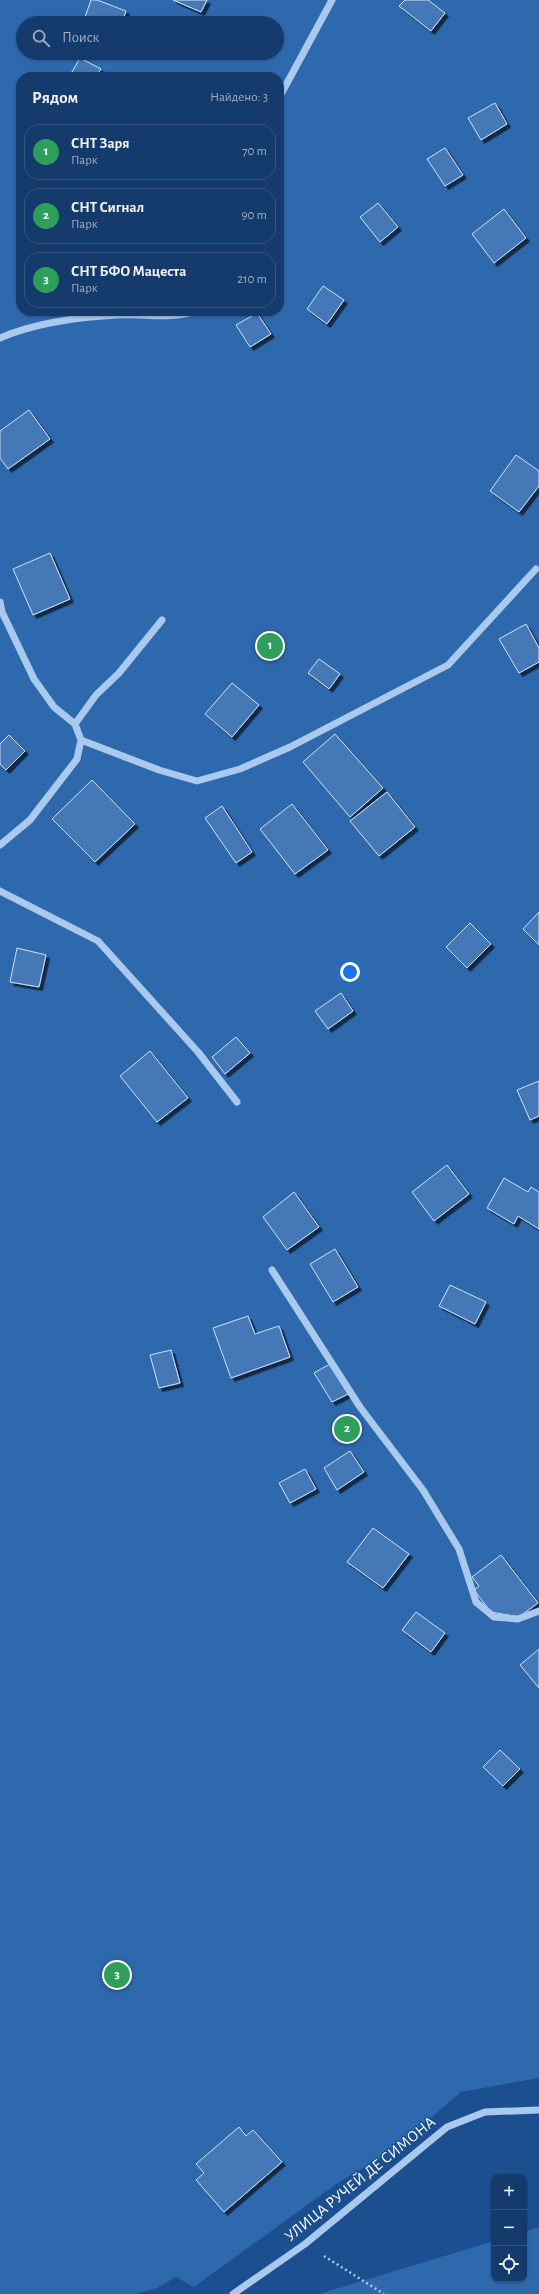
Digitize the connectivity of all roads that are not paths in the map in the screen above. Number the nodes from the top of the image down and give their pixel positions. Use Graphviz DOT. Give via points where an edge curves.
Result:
graph roads {
  1 [pos="332,0"];
  2 [pos="284,89"];
  3 [pos="109,316"];
  4 [pos="0,338"];
  5 [pos="536,569"];
  6 [pos="0,602"];
  7 [pos="162,620"];
  8 [pos="75,724"];
  9 [pos="81,740"];
  10 [pos="0,846"];
  11 [pos="0,891"];
  12 [pos="237,1102"];
  13 [pos="272,1270"];
  14 [pos="539,1611"];
  15 [pos="539,2110"];
  16 [pos="233,2294"];
  1 -- 2 [label="street"];
  3 -- 4 [label="street" via="44,324"];
  5 -- 9 [label="street" via="448,665 290,747 240,769 197,781 159,770"];
  6 -- 8 [label="street" via="2,612 34,679 54,707"];
  7 -- 8 [label="street" via="119,673 96,695"];
  8 -- 9 [label="street"];
  9 -- 10 [label="street" via="77,759 30,820"];
  11 -- 12 [label="street" via="98,941 198,1052"];
  13 -- 14 [label="street" via="360,1407 423,1490 459,1549 476,1602 494,1617 518,1619"];
  15 -- 16 [label="street, УЛИЦА РУЧЕЙ ДЕ СИМОНА" via="485,2112 447,2127 305,2244"];
}
